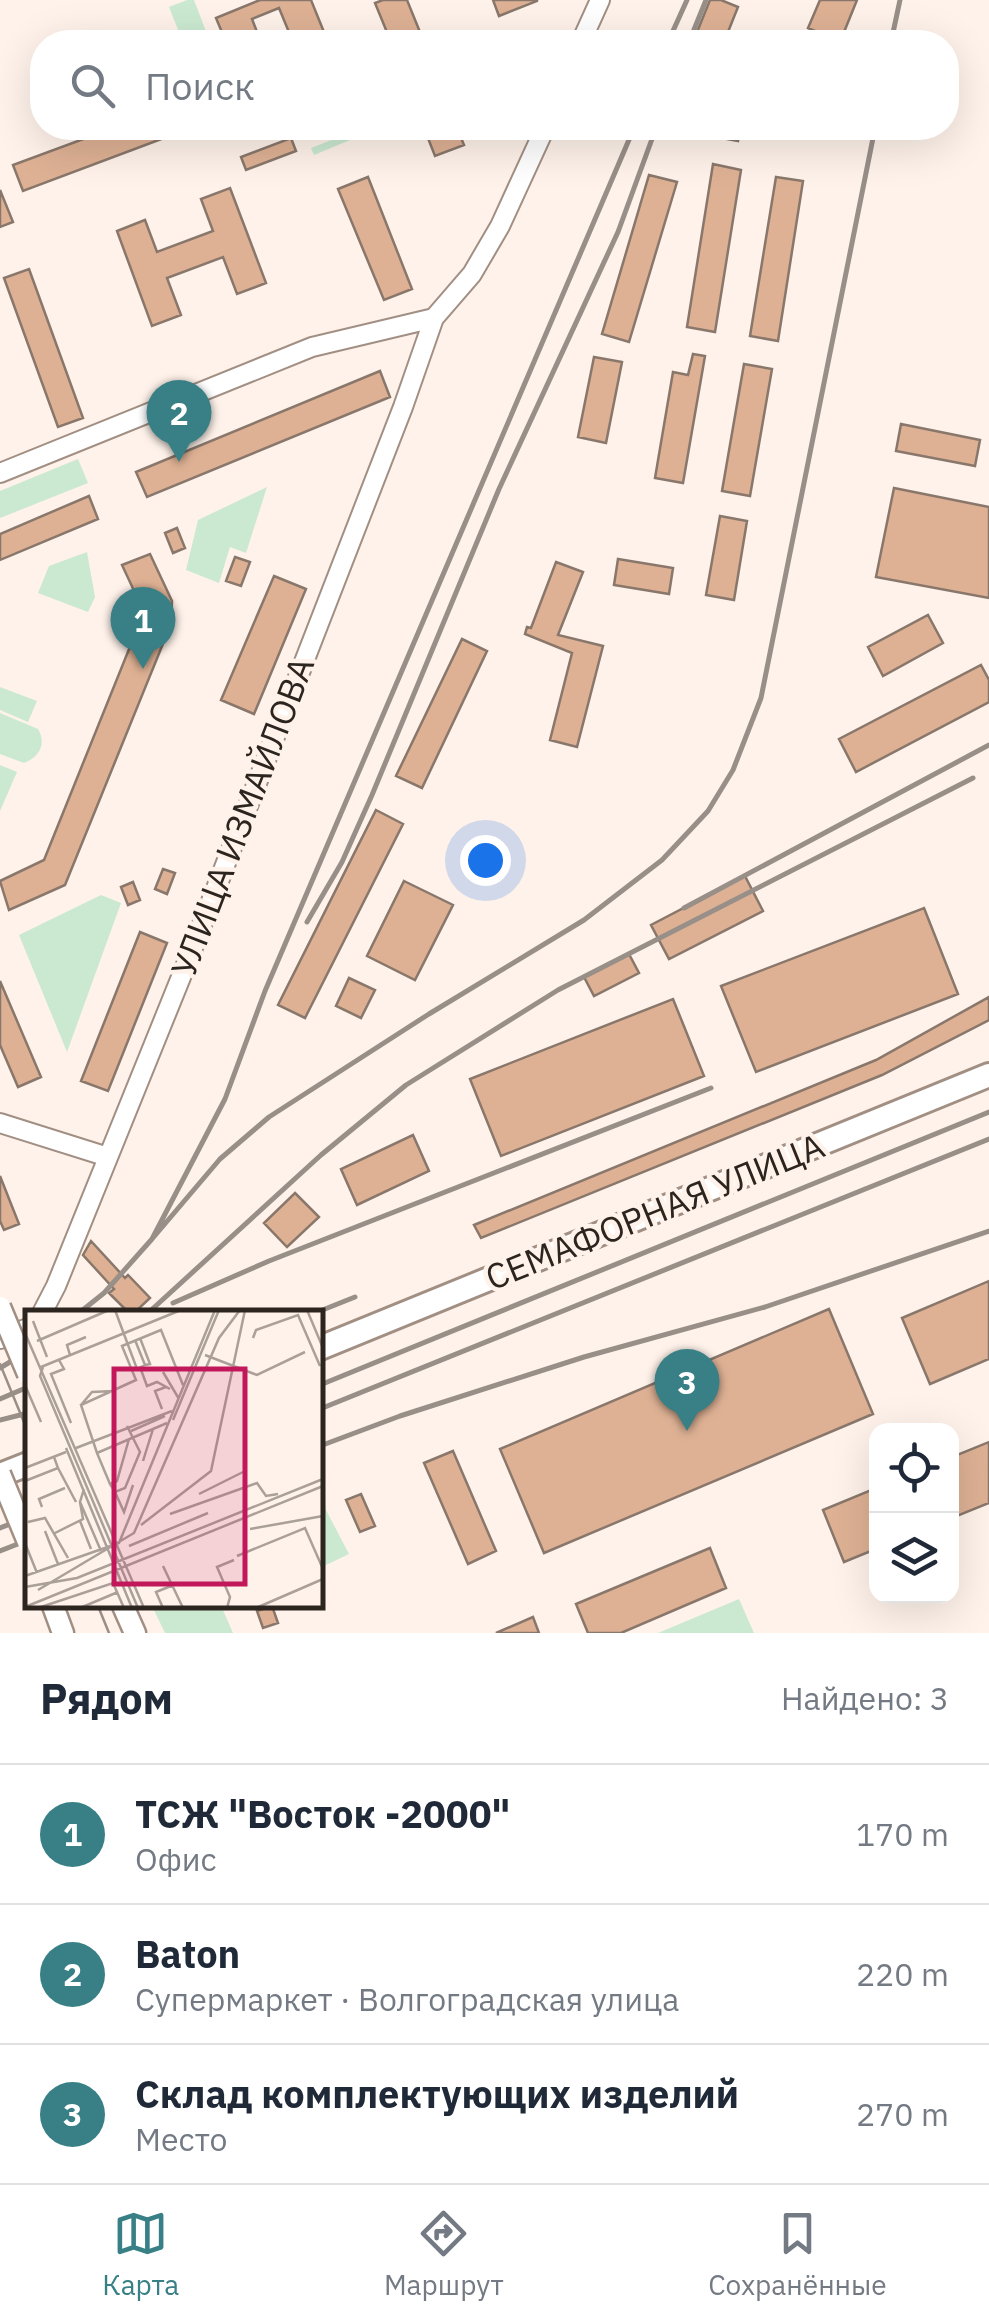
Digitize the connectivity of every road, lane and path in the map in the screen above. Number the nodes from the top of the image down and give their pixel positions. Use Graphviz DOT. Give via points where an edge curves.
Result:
graph roads {
  1 [pos="600,0"];
  2 [pos="586,30"];
  3 [pos="539,140"];
  4 [pos="434,318"];
  5 [pos="0,473"];
  6 [pos="989,1075"];
  7 [pos="0,1123"];
  8 [pos="108,1157"];
  9 [pos="0,1306"];
  10 [pos="44,1310"];
  11 [pos="25,1329"];
  12 [pos="0,1339"];
  13 [pos="322,1347"];
  14 [pos="25,1367"];
  15 [pos="25,1465"];
  16 [pos="0,1474"];
  17 [pos="25,1535"];
  18 [pos="124,1608"];
  19 [pos="135,1633"];
  1 -- 2 [label="main road"];
  3 -- 4 [label="main road, УЛИЦА ИЗМАЙЛОВА" via="500,226"];
  4 -- 5 [label="main road" via="312,348"];
  4 -- 8 [label="main road, УЛИЦА ИЗМАЙЛОВА"];
  6 -- 13 [label="highway, СЕМАФОРНАЯ УЛИЦА"];
  7 -- 8 [label="main road"];
  8 -- 10 [label="main road, УЛИЦА ИЗМАЙЛОВА"];
  9 -- 14 [label="main road, bridge"];
  11 -- 12 [label="main road"];
  15 -- 16 [label="highway"];
  16 -- 17 [label="main road, bridge"];
  18 -- 19 [label="main road"];
}
